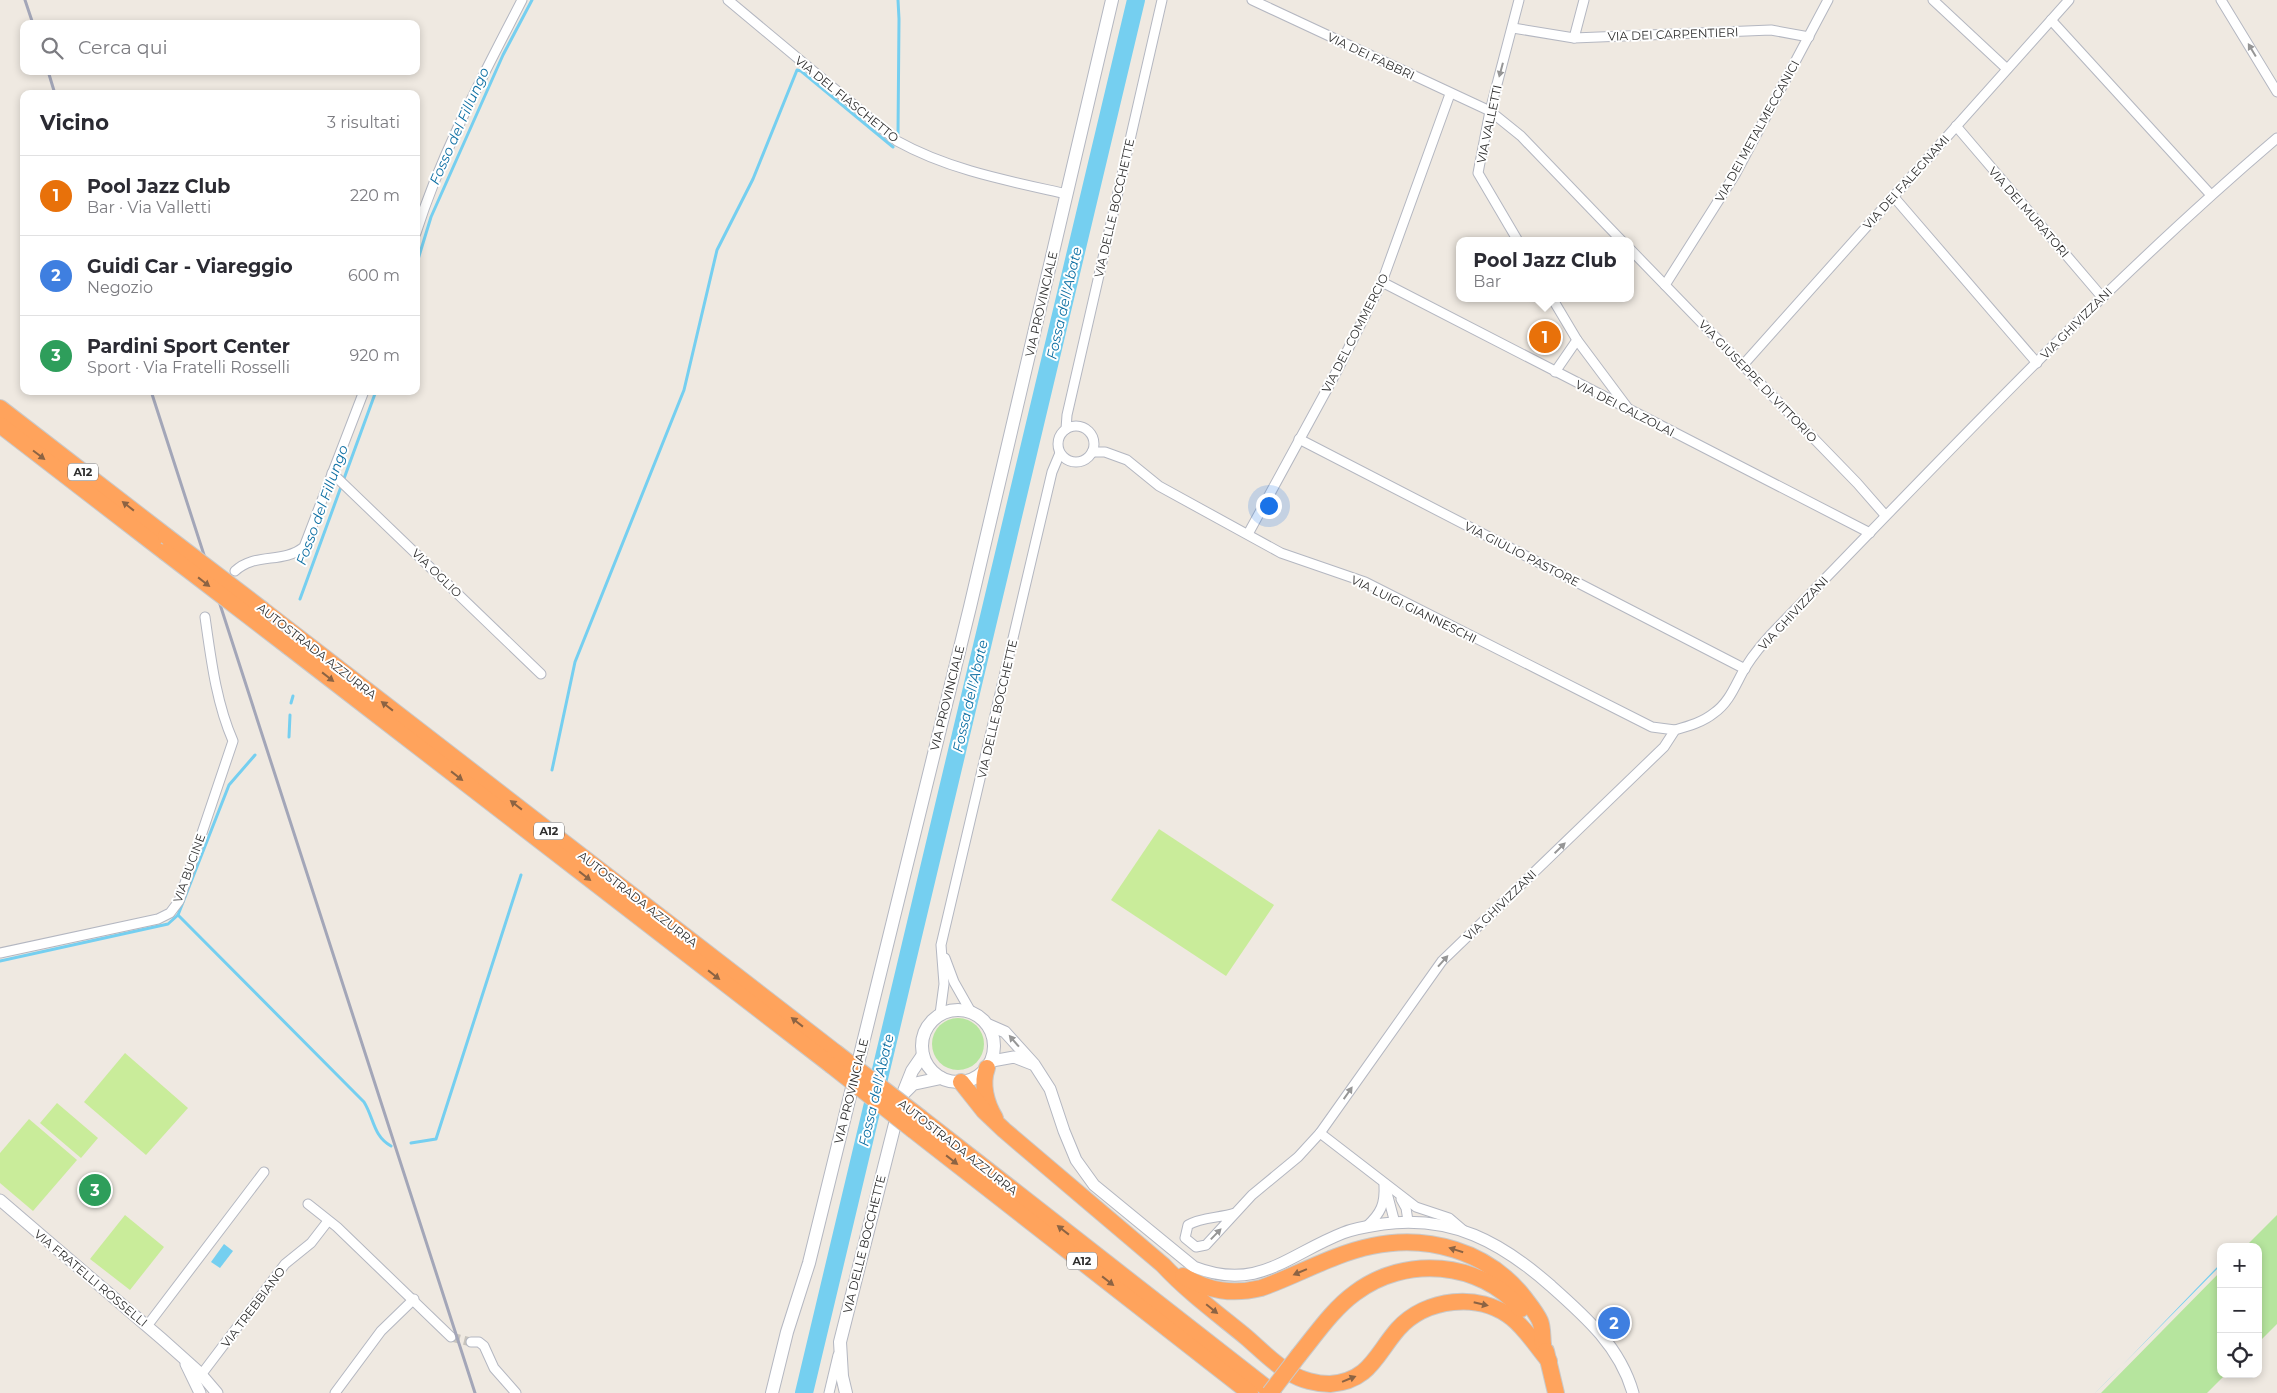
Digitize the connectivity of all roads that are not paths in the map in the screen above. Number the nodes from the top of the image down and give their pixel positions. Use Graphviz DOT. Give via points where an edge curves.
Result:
graph roads {
  1 [pos="522,0"];
  2 [pos="728,0"];
  3 [pos="1112,0"];
  4 [pos="1162,0"];
  5 [pos="1252,0"];
  6 [pos="1520,0"];
  7 [pos="1584,0"];
  8 [pos="1828,0"];
  9 [pos="1933,0"];
  10 [pos="2069,0"];
  11 [pos="2221,0"];
  12 [pos="2051,20"];
  13 [pos="1512,28"];
  14 [pos="1809,37"];
  15 [pos="1574,38"];
  16 [pos="2007,69"];
  17 [pos="2277,92"];
  18 [pos="1450,94"];
  19 [pos="1490,112"];
  20 [pos="1956,126"];
  21 [pos="2277,138"];
  22 [pos="1067,194"];
  23 [pos="2211,195"];
  24 [pos="1893,196"];
  25 [pos="420,221"];
  26 [pos="1516,237"];
  27 [pos="1618,237"];
  28 [pos="1634,253"];
  29 [pos="1382,282"];
  30 [pos="1665,285"];
  31 [pos="2102,298"];
  32 [pos="1554,302"];
  33 [pos="1577,340"];
  34 [pos="2037,362"];
  35 [pos="1743,365"];
  36 [pos="1555,372"];
  37 [pos="363,395"];
  38 [pos="0,408"];
  39 [pos="1630,410"];
  40 [pos="1067,415"];
  41 [pos="0,426"];
  42 [pos="1076,426"];
  43 [pos="1066,429"];
  44 [pos="1299,439"];
  45 [pos="1093,440"];
  46 [pos="1092,452"];
  47 [pos="1105,452"];
  48 [pos="1060,453"];
  49 [pos="1068,460"];
  50 [pos="1052,472"];
  51 [pos="336,476"];
  52 [pos="1885,515"];
  53 [pos="1870,533"];
  54 [pos="1248,534"];
  55 [pos="234,571"];
  56 [pos="205,617"];
  57 [pos="1745,669"];
  58 [pos="541,674"];
  59 [pos="1675,730"];
  60 [pos="940,945"];
  61 [pos="0,953"];
  62 [pos="971,1012"];
  63 [pos="940,1014"];
  64 [pos="988,1025"];
  65 [pos="923,1055"];
  66 [pos="833,1059"];
  67 [pos="990,1064"];
  68 [pos="1034,1064"];
  69 [pos="942,1078"];
  70 [pos="961,1082"];
  71 [pos="902,1096"];
  72 [pos="917,1124"];
  73 [pos="1004,1130"];
  74 [pos="1320,1133"];
  75 [pos="264,1172"];
  76 [pos="1386,1185"];
  77 [pos="0,1200"];
  78 [pos="308,1204"];
  79 [pos="1235,1213"];
  80 [pos="328,1221"];
  81 [pos="1408,1221"];
  82 [pos="1395,1223"];
  83 [pos="1368,1226"];
  84 [pos="1463,1230"];
  85 [pos="1163,1265"];
  86 [pos="414,1300"];
  87 [pos="147,1326"];
  88 [pos="451,1337"];
  89 [pos="471,1342"];
  90 [pos="840,1342"];
  91 [pos="1543,1344"];
  92 [pos="182,1356"];
  93 [pos="1549,1361"];
  94 [pos="200,1372"];
  95 [pos="1555,1386"];
  96 [pos="200,1393"];
  97 [pos="217,1393"];
  98 [pos="335,1393"];
  99 [pos="516,1393"];
  100 [pos="772,1393"];
  101 [pos="828,1393"];
  102 [pos="846,1393"];
  103 [pos="1250,1393"];
  104 [pos="1271,1393"];
  105 [pos="1633,1393"];
  1 -- 25 [label="street" via="473,96"];
  2 -- 22 [label="street, VIA DEL FIASCHETTO" via="905,146 923,156 993,178"];
  3 -- 22 [label="main road, VIA PROVINCIALE"];
  4 -- 40 [label="street, VIA DELLE BOCCHETTE"];
  5 -- 18 [label="street, VIA DEI FABBRI"];
  6 -- 13 [label="street, VIA VALLETTI"];
  7 -- 15 [label="street"];
  8 -- 14 [label="street, VIA DEI METALMECCANICI"];
  9 -- 16 [label="street"];
  10 -- 12 [label="street, VIA DEI FALEGNAMI"];
  17 -- 11 [label="street, one-way"];
  12 -- 16 [label="street, VIA DEI FALEGNAMI"];
  12 -- 23 [label="street"];
  13 -- 15 [label="street, VIA DEI CARPENTIERI"];
  13 -- 19 [label="street, VIA VALLETTI, one-way"];
  14 -- 15 [label="street, VIA DEI CARPENTIERI" via="1771,30"];
  14 -- 30 [label="street, VIA DEI METALMECCANICI" via="1736,173"];
  16 -- 20 [label="street, VIA DEI FALEGNAMI"];
  18 -- 19 [label="street, VIA DEI FABBRI"];
  18 -- 29 [label="street, VIA DEL COMMERCIO"];
  19 -- 26 [label="street, VIA VALLETTI" via="1478,173"];
  19 -- 27 [label="street" via="1521,136"];
  20 -- 24 [label="street, VIA DEI FALEGNAMI"];
  20 -- 31 [label="street, VIA DEI MURATORI"];
  21 -- 23 [label="street, VIA GHIVIZZANI"];
  22 -- 100 [label="main road, VIA PROVINCIALE" via="970,607 809,1263"];
  23 -- 31 [label="street, VIA GHIVIZZANI"];
  24 -- 34 [label="street"];
  24 -- 35 [label="street, VIA DEI FALEGNAMI"];
  28 -- 30 [label="street, VIA GIUSEPPE DI VITTORIO"];
  29 -- 36 [label="street, VIA DEI CALZOLAI"];
  29 -- 44 [label="street, VIA DEL COMMERCIO"];
  30 -- 35 [label="street, VIA GIUSEPPE DI VITTORIO"];
  31 -- 34 [label="street, VIA GHIVIZZANI"];
  32 -- 33 [label="street"];
  33 -- 36 [label="street"];
  33 -- 39 [label="street"];
  34 -- 52 [label="street, VIA GHIVIZZANI"];
  35 -- 52 [label="street, VIA GIUSEPPE DI VITTORIO"];
  36 -- 39 [label="street, VIA DEI CALZOLAI"];
  37 -- 51 [label="street"];
  66 -- 38 [label="highway, AUTOSTRADA AZZURRA / A12, one-way, bridge" via="263,610"];
  39 -- 53 [label="street, VIA DEI CALZOLAI"];
  40 -- 42 [label="street"];
  40 -- 43 [label="street, VIA DELLE BOCCHETTE"];
  41 -- 66 [label="highway, AUTOSTRADA AZZURRA / A12, one-way, bridge"];
  42 -- 43 [label="street"];
  42 -- 45 [label="street" via="1087,430"];
  43 -- 48 [label="street, VIA DELLE BOCCHETTE" via="1058,443"];
  44 -- 54 [label="street, VIA DEL COMMERCIO"];
  44 -- 57 [label="street, VIA GIULIO PASTORE"];
  45 -- 46 [label="street"];
  45 -- 47 [label="street, VIA LUIGI GIANNESCHI"];
  46 -- 47 [label="street, VIA LUIGI GIANNESCHI"];
  46 -- 49 [label="street" via="1079,462"];
  47 -- 54 [label="street, VIA LUIGI GIANNESCHI" via="1127,460 1159,486"];
  48 -- 49 [label="street"];
  48 -- 50 [label="street, VIA DELLE BOCCHETTE"];
  49 -- 50 [label="street"];
  50 -- 60 [label="street, VIA DELLE BOCCHETTE"];
  51 -- 55 [label="street" via="304,547 296,554 244,562"];
  51 -- 58 [label="street, VIA OGLIO"];
  52 -- 53 [label="street, VIA GHIVIZZANI"];
  53 -- 57 [label="street, VIA GHIVIZZANI" via="1764,641"];
  54 -- 59 [label="street, VIA LUIGI GIANNESCHI" via="1281,553 1365,582 1652,727"];
  56 -- 61 [label="street, VIA BUCINE" via="218,694 233,741 179,901 170,913 158,919"];
  57 -- 59 [label="street, VIA GHIVIZZANI" via="1734,690 1715,713"];
  74 -- 59 [label="street, VIA GHIVIZZANI, one-way" via="1442,961 1664,748"];
  60 -- 62 [label="street" via="954,982"];
  60 -- 63 [label="street" via="944,984"];
  62 -- 63 [label="main road" via="955,1010"];
  62 -- 64 [label="main road"];
  63 -- 65 [label="main road" via="923,1036"];
  64 -- 67 [label="main road" via="994,1036 995,1049"];
  68 -- 64 [label="street, one-way" via="1005,1032"];
  65 -- 69 [label="main road" via="933,1072"];
  65 -- 71 [label="main road, VIA DELLE BOCCHETTE"];
  66 -- 72 [label="highway, AUTOSTRADA AZZURRA / A12, bridge"];
  67 -- 68 [label="street" via="1014,1057"];
  67 -- 70 [label="main road" via="980,1075"];
  67 -- 73 [label="highway" via="984,1078 989,1108"];
  68 -- 83 [label="street" via="1050,1089 1076,1160 1094,1185 1194,1267 1212,1274 1252,1274 1344,1232"];
  69 -- 70 [label="main road"];
  69 -- 71 [label="main road" via="913,1084"];
  70 -- 73 [label="highway"];
  71 -- 90 [label="main road, VIA DELLE BOCCHETTE"];
  72 -- 103 [label="highway, AUTOSTRADA AZZURRA / A12, one-way"];
  104 -- 72 [label="highway, AUTOSTRADA AZZURRA / A12, one-way"];
  73 -- 85 [label="highway"];
  74 -- 76 [label="street"];
  74 -- 79 [label="street, VIA GHIVIZZANI"];
  75 -- 87 [label="street"];
  76 -- 81 [label="street" via="1406,1208"];
  76 -- 82 [label="street"];
  76 -- 83 [label="street" via="1382,1210"];
  76 -- 84 [label="street" via="1416,1207 1449,1218"];
  77 -- 87 [label="street, VIA FRATELLI ROSSELLI"];
  78 -- 80 [label="street"];
  79 -- 79 [label="street, VIA GHIVIZZANI, one-way" via="1194,1221 1188,1225 1185,1238 1196,1247 1206,1245"];
  80 -- 86 [label="street"];
  80 -- 94 [label="street, VIA TREBBIANO" via="286,1264 204,1371"];
  81 -- 82 [label="street"];
  81 -- 84 [label="street"];
  82 -- 83 [label="street"];
  84 -- 105 [label="street" via="1502,1248 1531,1268 1597,1329 1623,1367"];
  91 -- 85 [label="highway, one-way" via="1541,1323 1509,1280 1477,1258 1436,1244 1404,1242 1370,1246 1270,1285 1243,1292 1209,1289"];
  85 -- 93 [label="highway, one-way" via="1180,1283 1290,1373 1316,1383 1341,1382 1362,1373 1409,1319 1429,1308 1451,1302 1478,1303 1502,1311 1516,1322"];
  86 -- 88 [label="street"];
  86 -- 98 [label="street" via="381,1331"];
  87 -- 92 [label="street, VIA FRATELLI ROSSELLI"];
  89 -- 99 [label="street" via="484,1346 494,1368"];
  90 -- 101 [label="street"];
  90 -- 102 [label="main road, VIA DELLE BOCCHETTE"];
  91 -- 93 [label="highway"];
  91 -- 104 [label="highway, bridge" via="1529,1319 1496,1286 1461,1272 1420,1269 1385,1276 1354,1293 1337,1309"];
  92 -- 94 [label="street, VIA FRATELLI ROSSELLI"];
  92 -- 96 [label="street, VIA FRATELLI ROSSELLI"];
  93 -- 95 [label="highway"];
  94 -- 97 [label="street, VIA FRATELLI ROSSELLI"];
}
